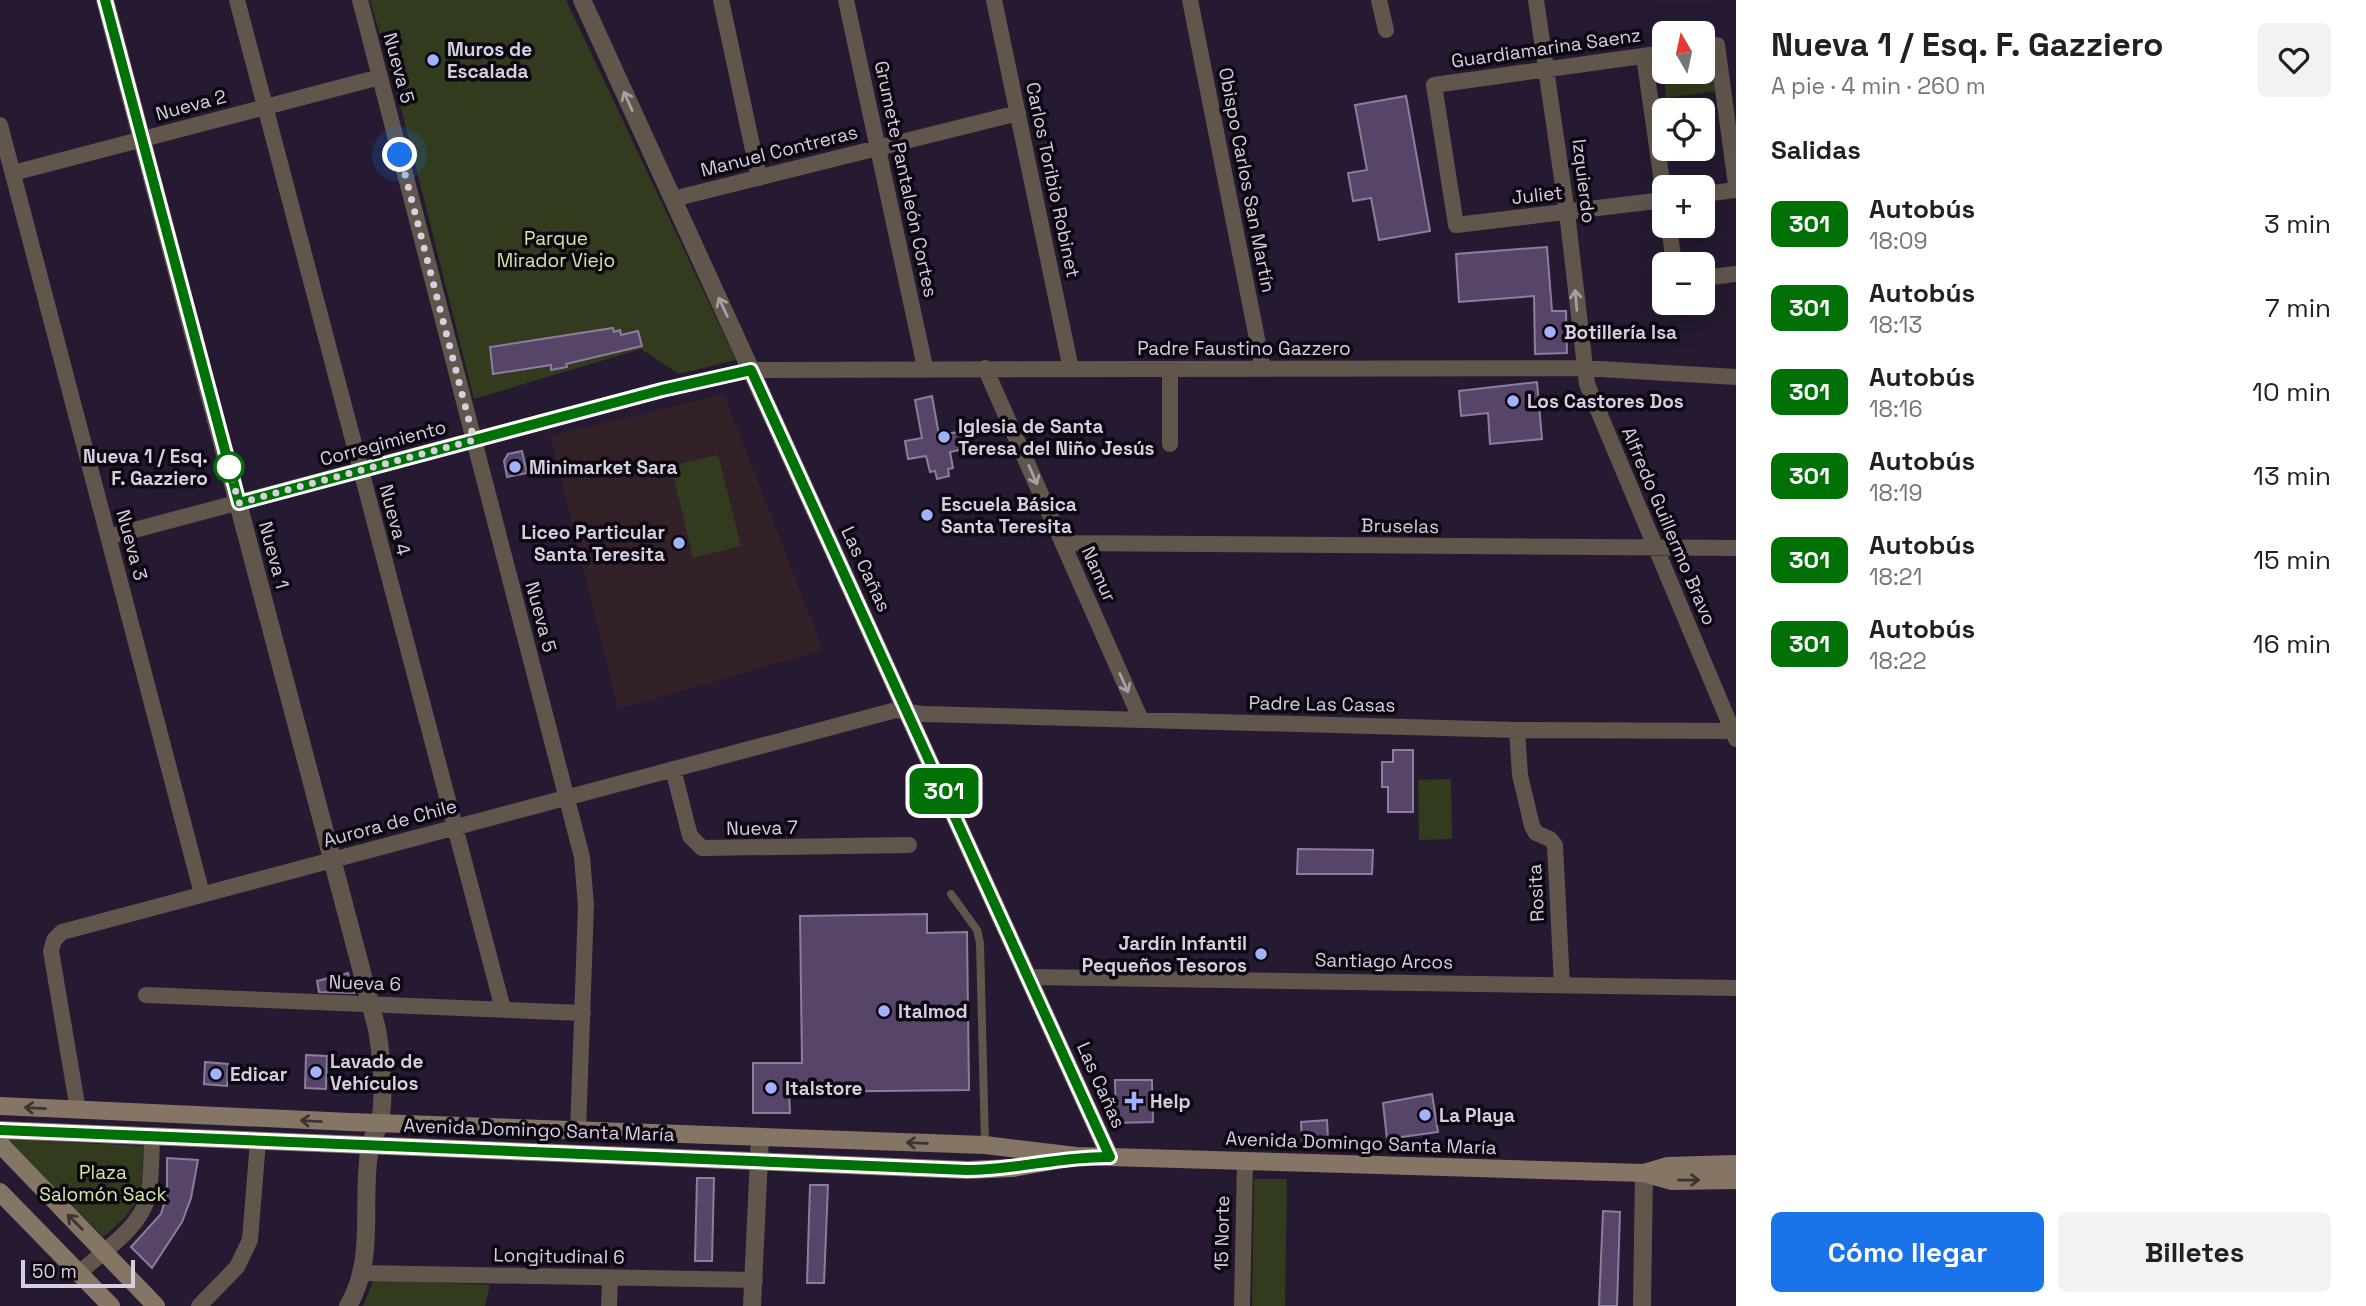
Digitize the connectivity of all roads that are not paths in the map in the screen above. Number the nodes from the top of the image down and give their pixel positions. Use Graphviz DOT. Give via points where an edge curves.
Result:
graph roads {
  1 [pos="105,0"];
  2 [pos="237,0"];
  3 [pos="360,0"];
  4 [pos="582,0"];
  5 [pos="721,0"];
  6 [pos="846,0"];
  7 [pos="994,0"];
  8 [pos="1190,0"];
  9 [pos="1380,0"];
  10 [pos="1536,0"];
  11 [pos="1386,30"];
  12 [pos="1652,55"];
  13 [pos="1644,56"];
  14 [pos="1547,69"];
  15 [pos="1715,73"];
  16 [pos="380,77"];
  17 [pos="265,107"];
  18 [pos="1018,113"];
  19 [pos="0,125"];
  20 [pos="142,139"];
  21 [pos="878,148"];
  22 [pos="13,173"];
  23 [pos="1661,175"];
  24 [pos="759,178"];
  25 [pos="1736,188"];
  26 [pos="1715,192"];
  27 [pos="673,199"];
  28 [pos="1652,200"];
  29 [pos="1567,213"];
  30 [pos="1456,225"];
  31 [pos="1736,274"];
  32 [pos="1715,277"];
  33 [pos="925,367"];
  34 [pos="985,368"];
  35 [pos="1582,368"];
  36 [pos="1071,369"];
  37 [pos="1263,369"];
  38 [pos="751,370"];
  39 [pos="1170,370"];
  40 [pos="1736,377"];
  41 [pos="474,440"];
  42 [pos="1170,444"];
  43 [pos="361,471"];
  44 [pos="239,503"];
  45 [pos="108,537"];
  46 [pos="1063,542"];
  47 [pos="1736,548"];
  48 [pos="1656,550"];
  49 [pos="908,712"];
  50 [pos="1141,720"];
  51 [pos="1517,730"];
  52 [pos="1735,734"];
  53 [pos="673,769"];
  54 [pos="567,797"];
  55 [pos="455,827"];
  56 [pos="909,845"];
  57 [pos="333,859"];
  58 [pos="202,894"];
  59 [pos="951,894"];
  60 [pos="1030,977"];
  61 [pos="1562,985"];
  62 [pos="1736,988"];
  63 [pos="146,995"];
  64 [pos="371,1004"];
  65 [pos="503,1009"];
  66 [pos="583,1013"];
  67 [pos="0,1106"];
  68 [pos="78,1110"];
  69 [pos="380,1123"];
  70 [pos="0,1130"];
  71 [pos="578,1131"];
  72 [pos="152,1136"];
  73 [pos="760,1137"];
  74 [pos="258,1141"];
  75 [pos="0,1144"];
  76 [pos="370,1145"];
  77 [pos="985,1145"];
  78 [pos="1076,1156"];
  79 [pos="1110,1157"];
  80 [pos="759,1159"];
  81 [pos="1245,1161"];
  82 [pos="1736,1164"];
  83 [pos="1644,1172"];
  84 [pos="1736,1180"];
  85 [pos="0,1192"];
  86 [pos="104,1251"];
  87 [pos="79,1273"];
  88 [pos="362,1273"];
  89 [pos="610,1279"];
  90 [pos="755,1280"];
  91 [pos="756,1305"];
  92 [pos="111,1306"];
  93 [pos="156,1306"];
  94 [pos="199,1306"];
  95 [pos="348,1306"];
  96 [pos="609,1306"];
  97 [pos="1242,1306"];
  98 [pos="1642,1306"];
  1 -- 20 [label="street, Nueva 1"];
  2 -- 17 [label="street, Nueva 4"];
  3 -- 16 [label="street, Nueva 5"];
  27 -- 4 [label="street, Las Cañas, one-way"];
  5 -- 24 [label="street"];
  6 -- 21 [label="street, Grumete Pantaleón Cortes"];
  7 -- 18 [label="street, Carlos Toribio Robinet"];
  8 -- 37 [label="street, Obispo Carlos San Martín"];
  9 -- 11 [label="street"];
  10 -- 14 [label="street, Izquierdo"];
  12 -- 13 [label="street, Guardiamarina Saenz"];
  13 -- 14 [label="street, Guardiamarina Saenz"];
  13 -- 23 [label="street"];
  14 -- 29 [label="street, Izquierdo"];
  14 -- 30 [label="street, Guardiamarina Saenz" via="1434,85"];
  15 -- 25 [label="street"];
  16 -- 17 [label="street, Nueva 2"];
  16 -- 41 [label="street, Nueva 5"];
  17 -- 20 [label="street, Nueva 2"];
  17 -- 43 [label="street, Nueva 4"];
  18 -- 21 [label="street, Manuel Contreras"];
  18 -- 36 [label="street, Carlos Toribio Robinet"];
  19 -- 22 [label="street, Nueva 3"];
  20 -- 22 [label="street, Nueva 2"];
  20 -- 44 [label="street, Nueva 1"];
  21 -- 24 [label="street, Manuel Contreras"];
  21 -- 33 [label="street, Grumete Pantaleón Cortes"];
  22 -- 45 [label="street, Nueva 3"];
  24 -- 27 [label="street, Manuel Contreras"];
  25 -- 26 [label="street"];
  38 -- 27 [label="street, Las Cañas, one-way"];
  28 -- 29 [label="street, Juliet"];
  29 -- 30 [label="street, Juliet"];
  35 -- 29 [label="street, Izquierdo, one-way"];
  31 -- 32 [label="street"];
  33 -- 34 [label="street, Padre Faustino Gazzero"];
  33 -- 38 [label="street, Padre Faustino Gazzero"];
  34 -- 36 [label="street, Padre Faustino Gazzero"];
  34 -- 46 [label="street, Namur, one-way"];
  35 -- 37 [label="street, Padre Faustino Gazzero"];
  35 -- 40 [label="street, Padre Faustino Gazzero"];
  35 -- 48 [label="street, Alfredo Guillermo Bravo"];
  36 -- 39 [label="street, Padre Faustino Gazzero"];
  37 -- 39 [label="street, Padre Faustino Gazzero"];
  38 -- 41 [label="street, Corregimiento"];
  38 -- 49 [label="street, Las Cañas"];
  39 -- 42 [label="street"];
  41 -- 43 [label="street, Corregimiento"];
  41 -- 54 [label="street, Nueva 5"];
  43 -- 44 [label="street, Corregimiento"];
  43 -- 55 [label="street, Nueva 4"];
  44 -- 45 [label="street, Corregimiento"];
  44 -- 57 [label="street, Nueva 1"];
  45 -- 58 [label="street, Nueva 3"];
  46 -- 48 [label="street, Bruselas"];
  46 -- 50 [label="street, Namur, one-way"];
  47 -- 48 [label="street, Bruselas"];
  48 -- 52 [label="street, Alfredo Guillermo Bravo"];
  49 -- 50 [label="street, Padre Las Casas"];
  49 -- 53 [label="street, Aurora de Chile" via="896,710"];
  49 -- 60 [label="street, Las Cañas"];
  50 -- 51 [label="street, Padre Las Casas"];
  51 -- 52 [label="street, Padre Las Casas"];
  51 -- 61 [label="street, Rosita" via="1520,775 1532,826 1555,845"];
  53 -- 54 [label="street, Aurora de Chile"];
  53 -- 56 [label="street, Nueva 7" via="691,836 702,848"];
  54 -- 55 [label="street, Aurora de Chile"];
  54 -- 66 [label="street, Nueva 5" via="586,888"];
  55 -- 57 [label="street, Aurora de Chile"];
  55 -- 65 [label="street, Nueva 4"];
  57 -- 58 [label="street, Aurora de Chile"];
  57 -- 64 [label="street, Nueva 1"];
  58 -- 68 [label="street, Aurora de Chile" via="66,930 54,940 51,957"];
  59 -- 77 [label="lane" via="977,929 980,943"];
  60 -- 61 [label="street, Santiago Arcos"];
  60 -- 79 [label="street, Las Cañas"];
  61 -- 62 [label="street, Santiago Arcos"];
  63 -- 64 [label="street, Nueva 6"];
  64 -- 65 [label="street, Nueva 6"];
  64 -- 69 [label="street, Nueva 1" via="381,1062"];
  65 -- 66 [label="street, Nueva 6"];
  66 -- 71 [label="street, Nueva 5"];
  68 -- 67 [label="main road, Avenida Domingo Santa María, one-way"];
  69 -- 68 [label="main road, Avenida Domingo Santa María, one-way"];
  69 -- 71 [label="main road, Avenida Domingo Santa María"];
  69 -- 76 [label="street"];
  70 -- 72 [label="main road, Avenida Domingo Santa María"];
  71 -- 73 [label="main road, Avenida Domingo Santa María"];
  72 -- 74 [label="main road, Avenida Domingo Santa María"];
  72 -- 86 [label="street" via="144,1208"];
  77 -- 73 [label="main road, Avenida Domingo Santa María, one-way"];
  73 -- 80 [label="street"];
  74 -- 76 [label="main road, Avenida Domingo Santa María"];
  74 -- 94 [label="street" via="250,1240 237,1267"];
  86 -- 75 [label="main road, one-way"];
  76 -- 80 [label="main road, Avenida Domingo Santa María"];
  76 -- 88 [label="street"];
  77 -- 78 [label="main road, Avenida Domingo Santa María"];
  78 -- 79 [label="main road, Avenida Domingo Santa María"];
  78 -- 80 [label="main road, Avenida Domingo Santa María" via="982,1170"];
  79 -- 81 [label="main road, Avenida Domingo Santa María"];
  80 -- 90 [label="street"];
  81 -- 83 [label="main road, Avenida Domingo Santa María"];
  81 -- 97 [label="street, 15 Norte"];
  82 -- 83 [label="main road, Avenida Domingo Santa María" via="1668,1166"];
  83 -- 84 [label="main road, Avenida Domingo Santa María, one-way" via="1672,1181"];
  83 -- 98 [label="street"];
  85 -- 87 [label="main road"];
  86 -- 87 [label="street"];
  86 -- 93 [label="main road"];
  87 -- 92 [label="main road"];
  88 -- 89 [label="street, Longitudinal 6"];
  88 -- 95 [label="street"];
  89 -- 90 [label="street, Longitudinal 6"];
  89 -- 96 [label="street"];
  90 -- 91 [label="street"];
}
